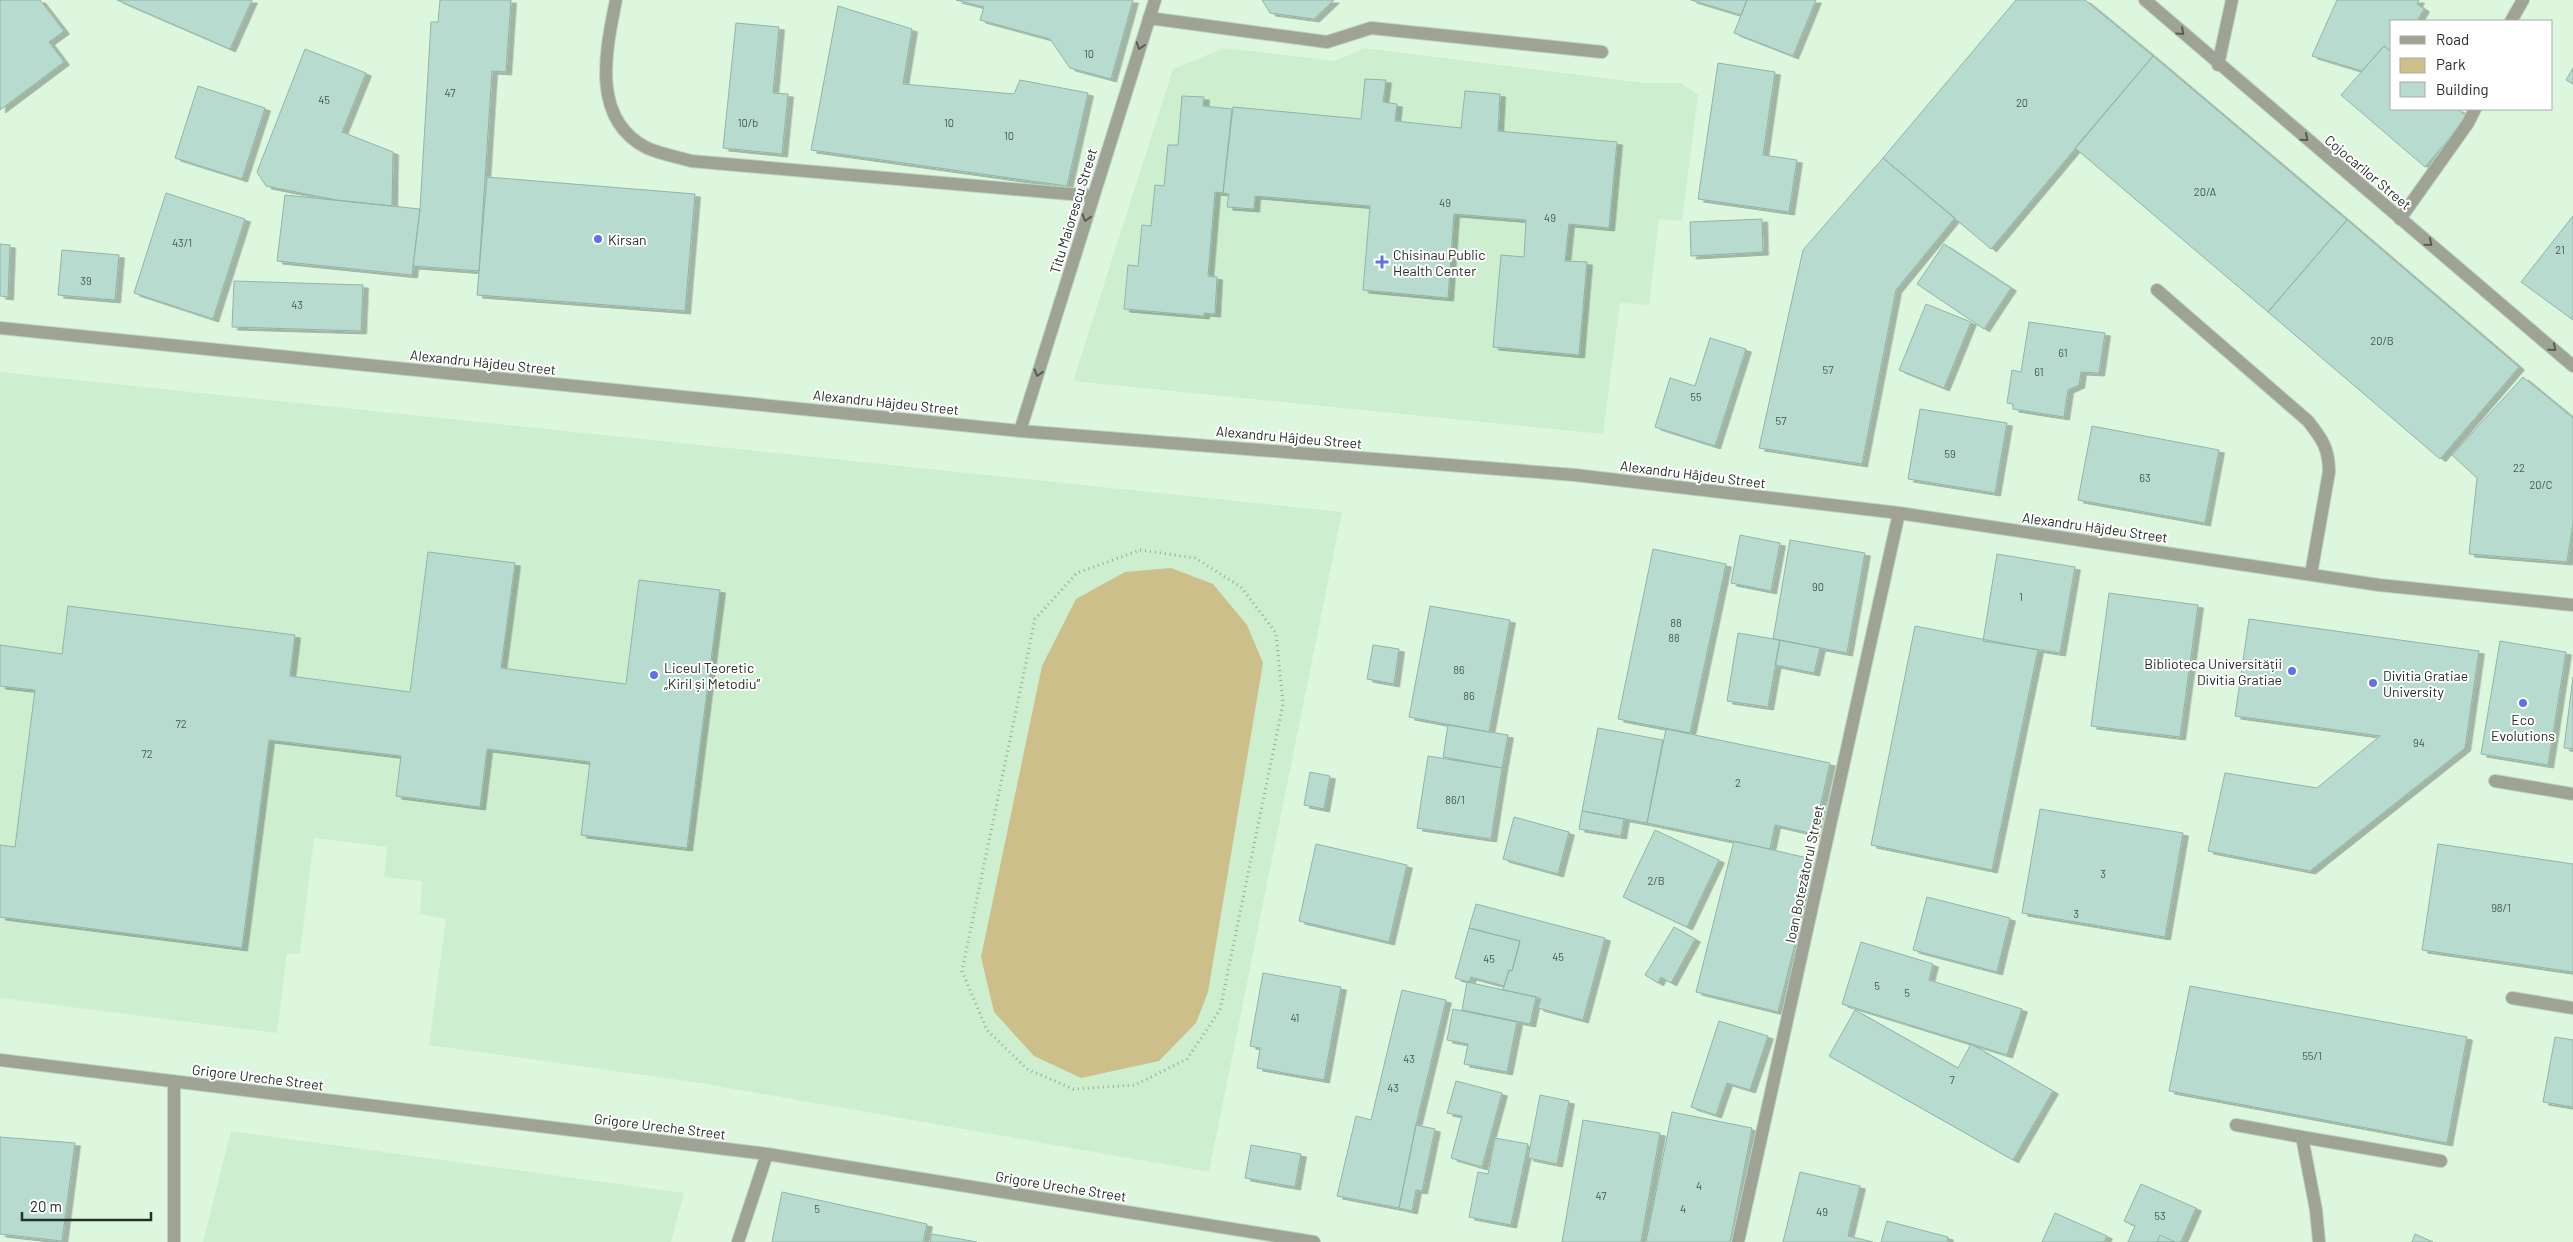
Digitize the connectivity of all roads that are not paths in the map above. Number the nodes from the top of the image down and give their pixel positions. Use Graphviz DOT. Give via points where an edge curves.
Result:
graph roads {
  1 [pos="616,0"];
  2 [pos="1155,0"];
  3 [pos="2145,0"];
  4 [pos="2232,0"];
  5 [pos="2523,0"];
  6 [pos="1149,18"];
  7 [pos="2512,20"];
  8 [pos="1602,52"];
  9 [pos="2218,65"];
  10 [pos="2474,110"];
  11 [pos="1093,196"];
  12 [pos="2400,219"];
  13 [pos="2157,290"];
  14 [pos="0,328"];
  15 [pos="2573,366"];
  16 [pos="1020,431"];
  17 [pos="1900,513"];
  18 [pos="2310,574"];
  19 [pos="2573,606"];
  20 [pos="2495,781"];
  21 [pos="2573,794"];
  22 [pos="2512,998"];
  23 [pos="2573,1008"];
  24 [pos="0,1060"];
  25 [pos="174,1082"];
  26 [pos="2236,1125"];
  27 [pos="2302,1137"];
  28 [pos="766,1154"];
  29 [pos="2441,1161"];
  30 [pos="174,1242"];
  31 [pos="738,1242"];
  32 [pos="1314,1242"];
  33 [pos="1738,1242"];
  34 [pos="2319,1242"];
  1 -- 11 [label="street" via="604,71 606,93 621,126 646,147 691,161"];
  2 -- 6 [label="street, Titu Maiorescu Street"];
  3 -- 9 [label="street, Cojocarilor Street, one-way"];
  4 -- 9 [label="street"];
  5 -- 7 [label="street"];
  6 -- 8 [label="street" via="1327,42 1372,28"];
  6 -- 11 [label="street, Titu Maiorescu Street, one-way"];
  9 -- 12 [label="street, Cojocarilor Street, one-way"];
  10 -- 12 [label="street"];
  11 -- 16 [label="street, Titu Maiorescu Street, one-way"];
  12 -- 15 [label="street, Cojocarilor Street, one-way"];
  13 -- 18 [label="street" via="2308,421 2322,440 2329,456 2329,472"];
  14 -- 16 [label="street, Alexandru Hâjdeu Street"];
  16 -- 17 [label="street, Alexandru Hâjdeu Street" via="1575,475"];
  17 -- 18 [label="street, Alexandru Hâjdeu Street"];
  17 -- 33 [label="street, Ioan Botezătorul Street"];
  18 -- 19 [label="street, Alexandru Hâjdeu Street" via="2379,585"];
  20 -- 21 [label="street"];
  22 -- 23 [label="street"];
  24 -- 25 [label="street, Grigore Ureche Street"];
  25 -- 28 [label="street, Grigore Ureche Street"];
  25 -- 30 [label="street"];
  26 -- 27 [label="street"];
  27 -- 29 [label="street"];
  27 -- 34 [label="street"];
  28 -- 31 [label="street"];
  28 -- 32 [label="street, Grigore Ureche Street"];
}
